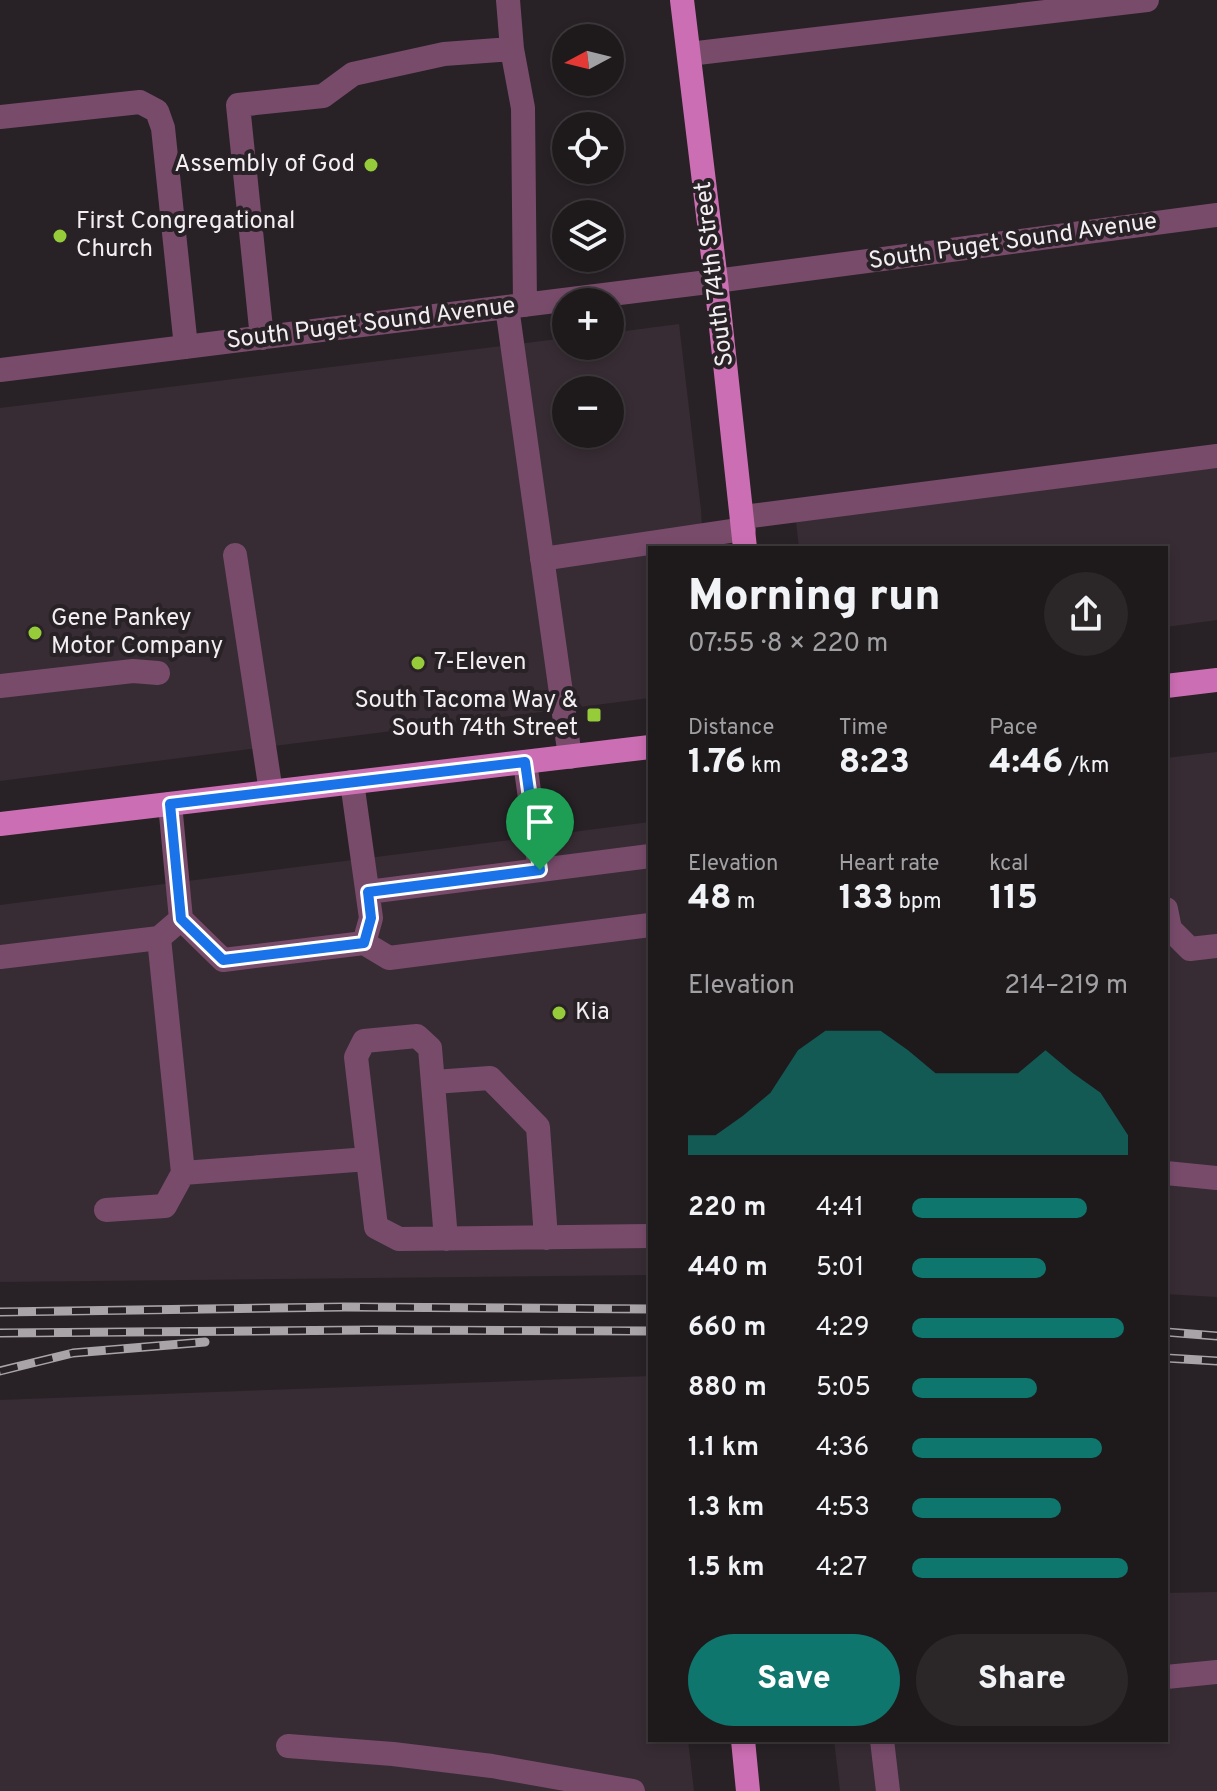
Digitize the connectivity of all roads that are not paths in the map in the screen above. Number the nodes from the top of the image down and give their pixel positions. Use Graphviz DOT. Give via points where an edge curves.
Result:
graph roads {
  1 [pos="508,0"];
  2 [pos="682,0"];
  3 [pos="1147,0"];
  4 [pos="512,49"];
  5 [pos="689,54"];
  6 [pos="0,117"];
  7 [pos="1217,215"];
  8 [pos="716,281"];
  9 [pos="516,306"];
  10 [pos="262,338"];
  11 [pos="186,347"];
  12 [pos="0,370"];
  13 [pos="1217,456"];
  14 [pos="744,531"];
  15 [pos="235,555"];
  16 [pos="542,559"];
  17 [pos="158,673"];
  18 [pos="1217,680"];
  19 [pos="0,686"];
  20 [pos="1168,686"];
  21 [pos="648,747"];
  22 [pos="570,757"];
  23 [pos="525,762"];
  24 [pos="352,782"];
  25 [pos="271,792"];
  26 [pos="170,804"];
  27 [pos="0,824"];
  28 [pos="648,856"];
  29 [pos="540,870"];
  30 [pos="368,892"];
  31 [pos="181,919"];
  32 [pos="1168,919"];
  33 [pos="648,925"];
  34 [pos="159,938"];
  35 [pos="364,943"];
  36 [pos="1217,946"];
  37 [pos="0,957"];
  38 [pos="434,1082"];
  39 [pos="368,1159"];
  40 [pos="183,1173"];
  41 [pos="1168,1173"];
  42 [pos="1217,1178"];
  43 [pos="106,1210"];
  44 [pos="648,1236"];
  45 [pos="546,1238"];
  46 [pos="446,1239"];
  47 [pos="1217,1672"];
  48 [pos="1168,1677"];
  49 [pos="743,1742"];
  50 [pos="882,1742"];
  51 [pos="288,1746"];
  52 [pos="633,1791"];
  53 [pos="748,1791"];
  54 [pos="888,1791"];
  1 -- 4 [label="street"];
  2 -- 5 [label="main road, South 74th Street"];
  3 -- 5 [label="street"];
  4 -- 9 [label="street" via="523,108"];
  4 -- 10 [label="street" via="444,54 353,74 323,96 238,105"];
  5 -- 8 [label="main road, South 74th Street"];
  6 -- 11 [label="street" via="140,102 157,111"];
  7 -- 8 [label="street, South Puget Sound Avenue"];
  8 -- 9 [label="street, South Puget Sound Avenue"];
  8 -- 14 [label="main road, South 74th Street"];
  9 -- 10 [label="street, South Puget Sound Avenue"];
  9 -- 16 [label="street"];
  10 -- 11 [label="street, South Puget Sound Avenue"];
  11 -- 12 [label="street, South Puget Sound Avenue"];
  13 -- 14 [label="street"];
  14 -- 16 [label="street"];
  15 -- 25 [label="street"];
  16 -- 22 [label="street"];
  17 -- 19 [label="street" via="133,671"];
  18 -- 20 [label="main road"];
  21 -- 22 [label="main road"];
  22 -- 23 [label="main road"];
  23 -- 24 [label="main road"];
  23 -- 29 [label="street"];
  24 -- 25 [label="main road"];
  24 -- 30 [label="street"];
  25 -- 26 [label="main road"];
  26 -- 27 [label="main road"];
  26 -- 31 [label="street"];
  28 -- 29 [label="street"];
  29 -- 30 [label="street"];
  30 -- 35 [label="street" via="371,918"];
  31 -- 34 [label="street"];
  31 -- 35 [label="street" via="223,960"];
  32 -- 36 [label="street" via="1170,929 1190,949"];
  33 -- 35 [label="street" via="389,958"];
  34 -- 37 [label="street"];
  34 -- 40 [label="street"];
  38 -- 39 [label="street" via="430,1048 417,1036 364,1041 356,1057"];
  38 -- 45 [label="street" via="490,1078 538,1127"];
  38 -- 46 [label="street"];
  39 -- 40 [label="street"];
  39 -- 46 [label="street" via="376,1227 399,1239"];
  40 -- 43 [label="street" via="165,1206"];
  41 -- 42 [label="street"];
  44 -- 45 [label="street"];
  45 -- 46 [label="street"];
  47 -- 48 [label="street"];
  49 -- 53 [label="main road"];
  50 -- 54 [label="street"];
  51 -- 52 [label="street" via="492,1766"];
}
